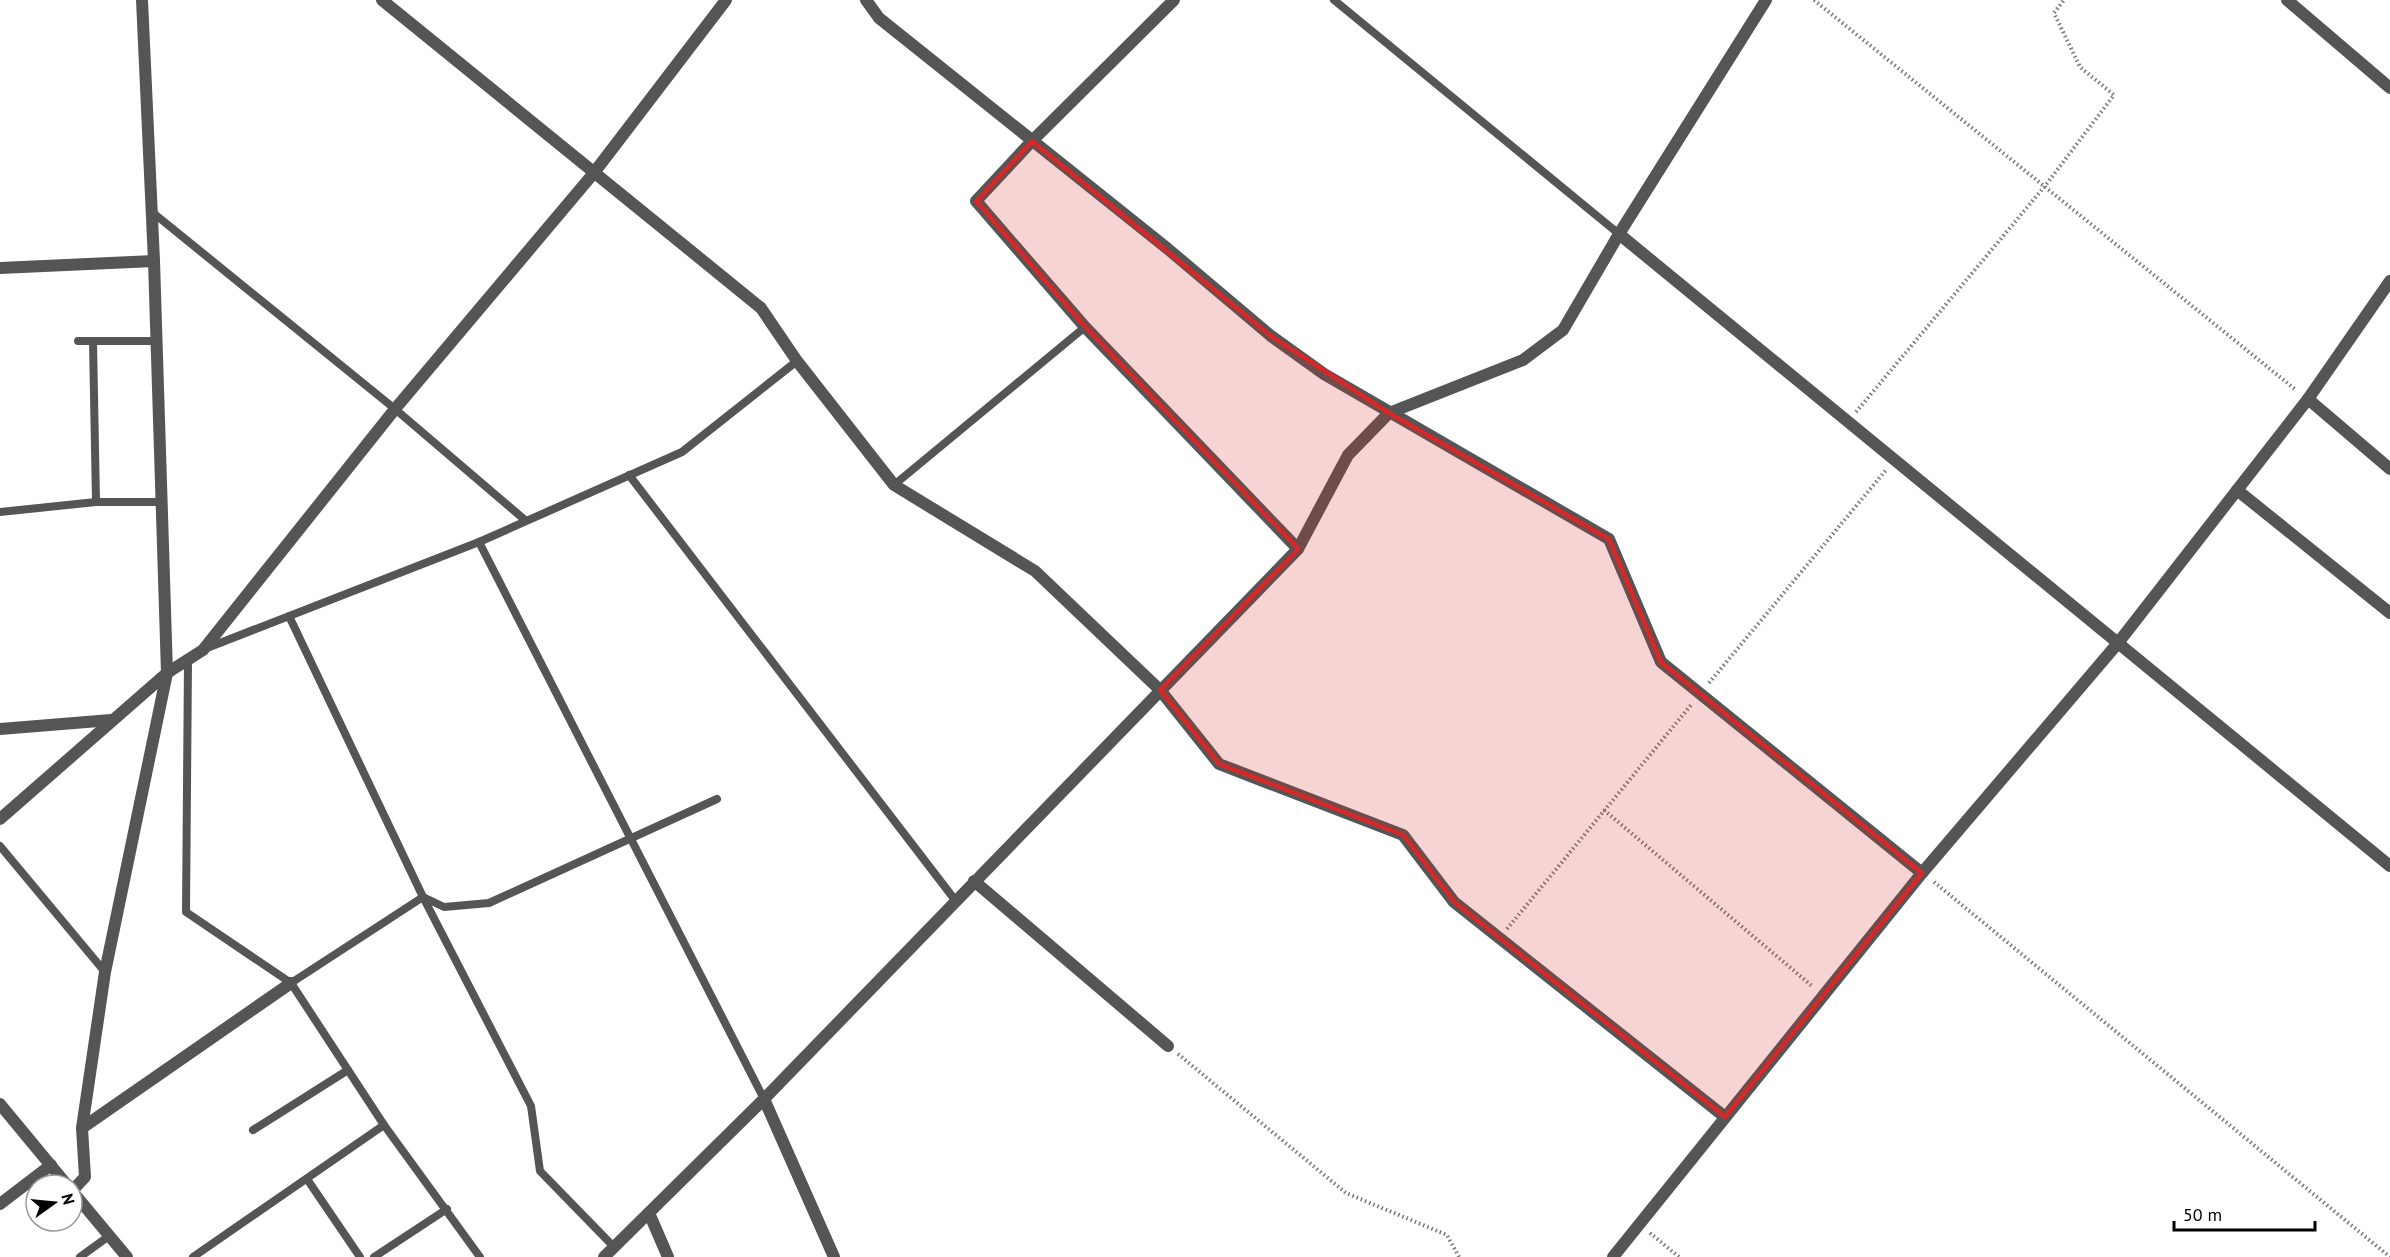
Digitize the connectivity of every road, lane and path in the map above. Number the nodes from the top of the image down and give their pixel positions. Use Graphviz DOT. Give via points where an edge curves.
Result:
graph roads {
  1 [pos="142,0"];
  2 [pos="382,0"];
  3 [pos="726,0"];
  4 [pos="866,0"];
  5 [pos="1174,0"];
  6 [pos="1334,0"];
  7 [pos="1766,0"];
  8 [pos="1814,0"];
  9 [pos="2064,0"];
  10 [pos="2287,0"];
  11 [pos="2390,88"];
  12 [pos="1032,141"];
  13 [pos="593,174"];
  14 [pos="2045,186"];
  15 [pos="152,213"];
  16 [pos="1619,234"];
  17 [pos="154,261"];
  18 [pos="0,268"];
  19 [pos="2390,281"];
  20 [pos="1085,327"];
  21 [pos="78,341"];
  22 [pos="93,341"];
  23 [pos="156,341"];
  24 [pos="797,361"];
  25 [pos="2308,399"];
  26 [pos="394,409"];
  27 [pos="1389,413"];
  28 [pos="1848,422"];
  29 [pos="2390,469"];
  30 [pos="629,475"];
  31 [pos="894,486"];
  32 [pos="2237,490"];
  33 [pos="96,502"];
  34 [pos="160,502"];
  35 [pos="0,512"];
  36 [pos="525,520"];
  37 [pos="479,542"];
  38 [pos="1298,549"];
  39 [pos="2390,613"];
  40 [pos="289,616"];
  41 [pos="2118,643"];
  42 [pos="203,650"];
  43 [pos="188,660"];
  44 [pos="167,673"];
  45 [pos="1160,690"];
  46 [pos="111,720"];
  47 [pos="0,729"];
  48 [pos="717,799"];
  49 [pos="1604,810"];
  50 [pos="0,819"];
  51 [pos="631,838"];
  52 [pos="0,846"];
  53 [pos="2390,866"];
  54 [pos="1922,873"];
  55 [pos="974,881"];
  56 [pos="423,897"];
  57 [pos="955,900"];
  58 [pos="105,972"];
  59 [pos="291,983"];
  60 [pos="1823,995"];
  61 [pos="1168,1046"];
  62 [pos="348,1070"];
  63 [pos="764,1099"];
  64 [pos="0,1104"];
  65 [pos="1725,1117"];
  66 [pos="384,1125"];
  67 [pos="82,1128"];
  68 [pos="254,1130"];
  69 [pos="51,1165"];
  70 [pos="57,1173"];
  71 [pos="84,1178"];
  72 [pos="307,1179"];
  73 [pos="0,1204"];
  74 [pos="84,1206"];
  75 [pos="447,1209"];
  76 [pos="649,1213"];
  77 [pos="1639,1224"];
  78 [pos="109,1236"];
  79 [pos="614,1247"];
  80 [pos="80,1257"];
  81 [pos="127,1257"];
  82 [pos="193,1257"];
  83 [pos="360,1257"];
  84 [pos="374,1257"];
  85 [pos="480,1257"];
  86 [pos="604,1257"];
  87 [pos="668,1257"];
  88 [pos="834,1257"];
  89 [pos="1460,1257"];
  90 [pos="1613,1257"];
  91 [pos="1679,1257"];
  92 [pos="2390,1257"];
  1 -- 15 [label="street"];
  2 -- 13 [label="street"];
  3 -- 13 [label="street"];
  4 -- 12 [label="street" via="879,18"];
  5 -- 12 [label="street"];
  6 -- 16 [label="lane"];
  7 -- 16 [label="street"];
  8 -- 14 [label="path"];
  9 -- 14 [label="path" via="2054,13 2080,67 2114,95"];
  10 -- 11 [label="street"];
  12 -- 20 [label="street" via="976,201"];
  12 -- 27 [label="street" via="1271,336"];
  13 -- 24 [label="street" via="760,308"];
  13 -- 26 [label="street"];
  14 -- 25 [label="path"];
  14 -- 28 [label="path"];
  15 -- 17 [label="street"];
  15 -- 26 [label="lane"];
  16 -- 27 [label="street" via="1563,330 1523,360"];
  16 -- 28 [label="street"];
  17 -- 18 [label="street"];
  17 -- 23 [label="street"];
  19 -- 25 [label="street"];
  20 -- 31 [label="lane"];
  20 -- 38 [label="street"];
  21 -- 22 [label="lane"];
  22 -- 23 [label="lane"];
  22 -- 33 [label="lane"];
  23 -- 34 [label="street"];
  24 -- 30 [label="lane" via="682,452"];
  24 -- 31 [label="street"];
  25 -- 29 [label="street"];
  25 -- 32 [label="street"];
  26 -- 36 [label="lane"];
  26 -- 42 [label="street"];
  27 -- 38 [label="street" via="1348,455"];
  27 -- 54 [label="street" via="1609,539 1661,662"];
  28 -- 41 [label="street"];
  30 -- 36 [label="lane"];
  30 -- 57 [label="lane"];
  31 -- 45 [label="street" via="1035,571"];
  32 -- 39 [label="street"];
  32 -- 41 [label="street"];
  33 -- 34 [label="lane"];
  33 -- 35 [label="lane"];
  34 -- 44 [label="street"];
  36 -- 37 [label="lane"];
  37 -- 40 [label="lane"];
  37 -- 51 [label="lane"];
  38 -- 45 [label="street"];
  40 -- 42 [label="lane"];
  40 -- 56 [label="lane"];
  41 -- 53 [label="street"];
  41 -- 54 [label="street"];
  42 -- 43 [label="street"];
  43 -- 44 [label="street"];
  43 -- 59 [label="lane" via="186,912"];
  44 -- 46 [label="street"];
  44 -- 58 [label="street"];
  45 -- 55 [label="street"];
  45 -- 65 [label="street" via="1220,764 1403,835 1454,902"];
  46 -- 47 [label="street"];
  46 -- 50 [label="street"];
  48 -- 51 [label="lane"];
  49 -- 60 [label="path"];
  51 -- 56 [label="lane" via="489,903 444,906"];
  51 -- 63 [label="lane"];
  52 -- 58 [label="lane"];
  54 -- 60 [label="street"];
  54 -- 92 [label="path"];
  55 -- 57 [label="street"];
  55 -- 61 [label="street"];
  56 -- 59 [label="lane"];
  56 -- 79 [label="lane" via="531,1106 540,1171"];
  57 -- 63 [label="street"];
  58 -- 67 [label="street"];
  59 -- 62 [label="lane"];
  59 -- 67 [label="street"];
  60 -- 65 [label="street"];
  61 -- 89 [label="path" via="1346,1193 1447,1235"];
  62 -- 66 [label="lane"];
  62 -- 68 [label="lane"];
  63 -- 76 [label="street"];
  63 -- 88 [label="street"];
  64 -- 69 [label="street"];
  65 -- 77 [label="street"];
  66 -- 72 [label="lane"];
  66 -- 75 [label="lane"];
  67 -- 71 [label="street"];
  69 -- 70 [label="street"];
  69 -- 73 [label="street"];
  72 -- 82 [label="lane"];
  72 -- 83 [label="lane"];
  74 -- 78 [label="street"];
  75 -- 84 [label="lane"];
  75 -- 85 [label="lane"];
  76 -- 79 [label="street"];
  76 -- 87 [label="street"];
  77 -- 90 [label="street"];
  77 -- 91 [label="path"];
  78 -- 80 [label="lane"];
  78 -- 81 [label="street"];
  79 -- 86 [label="street"];
}
